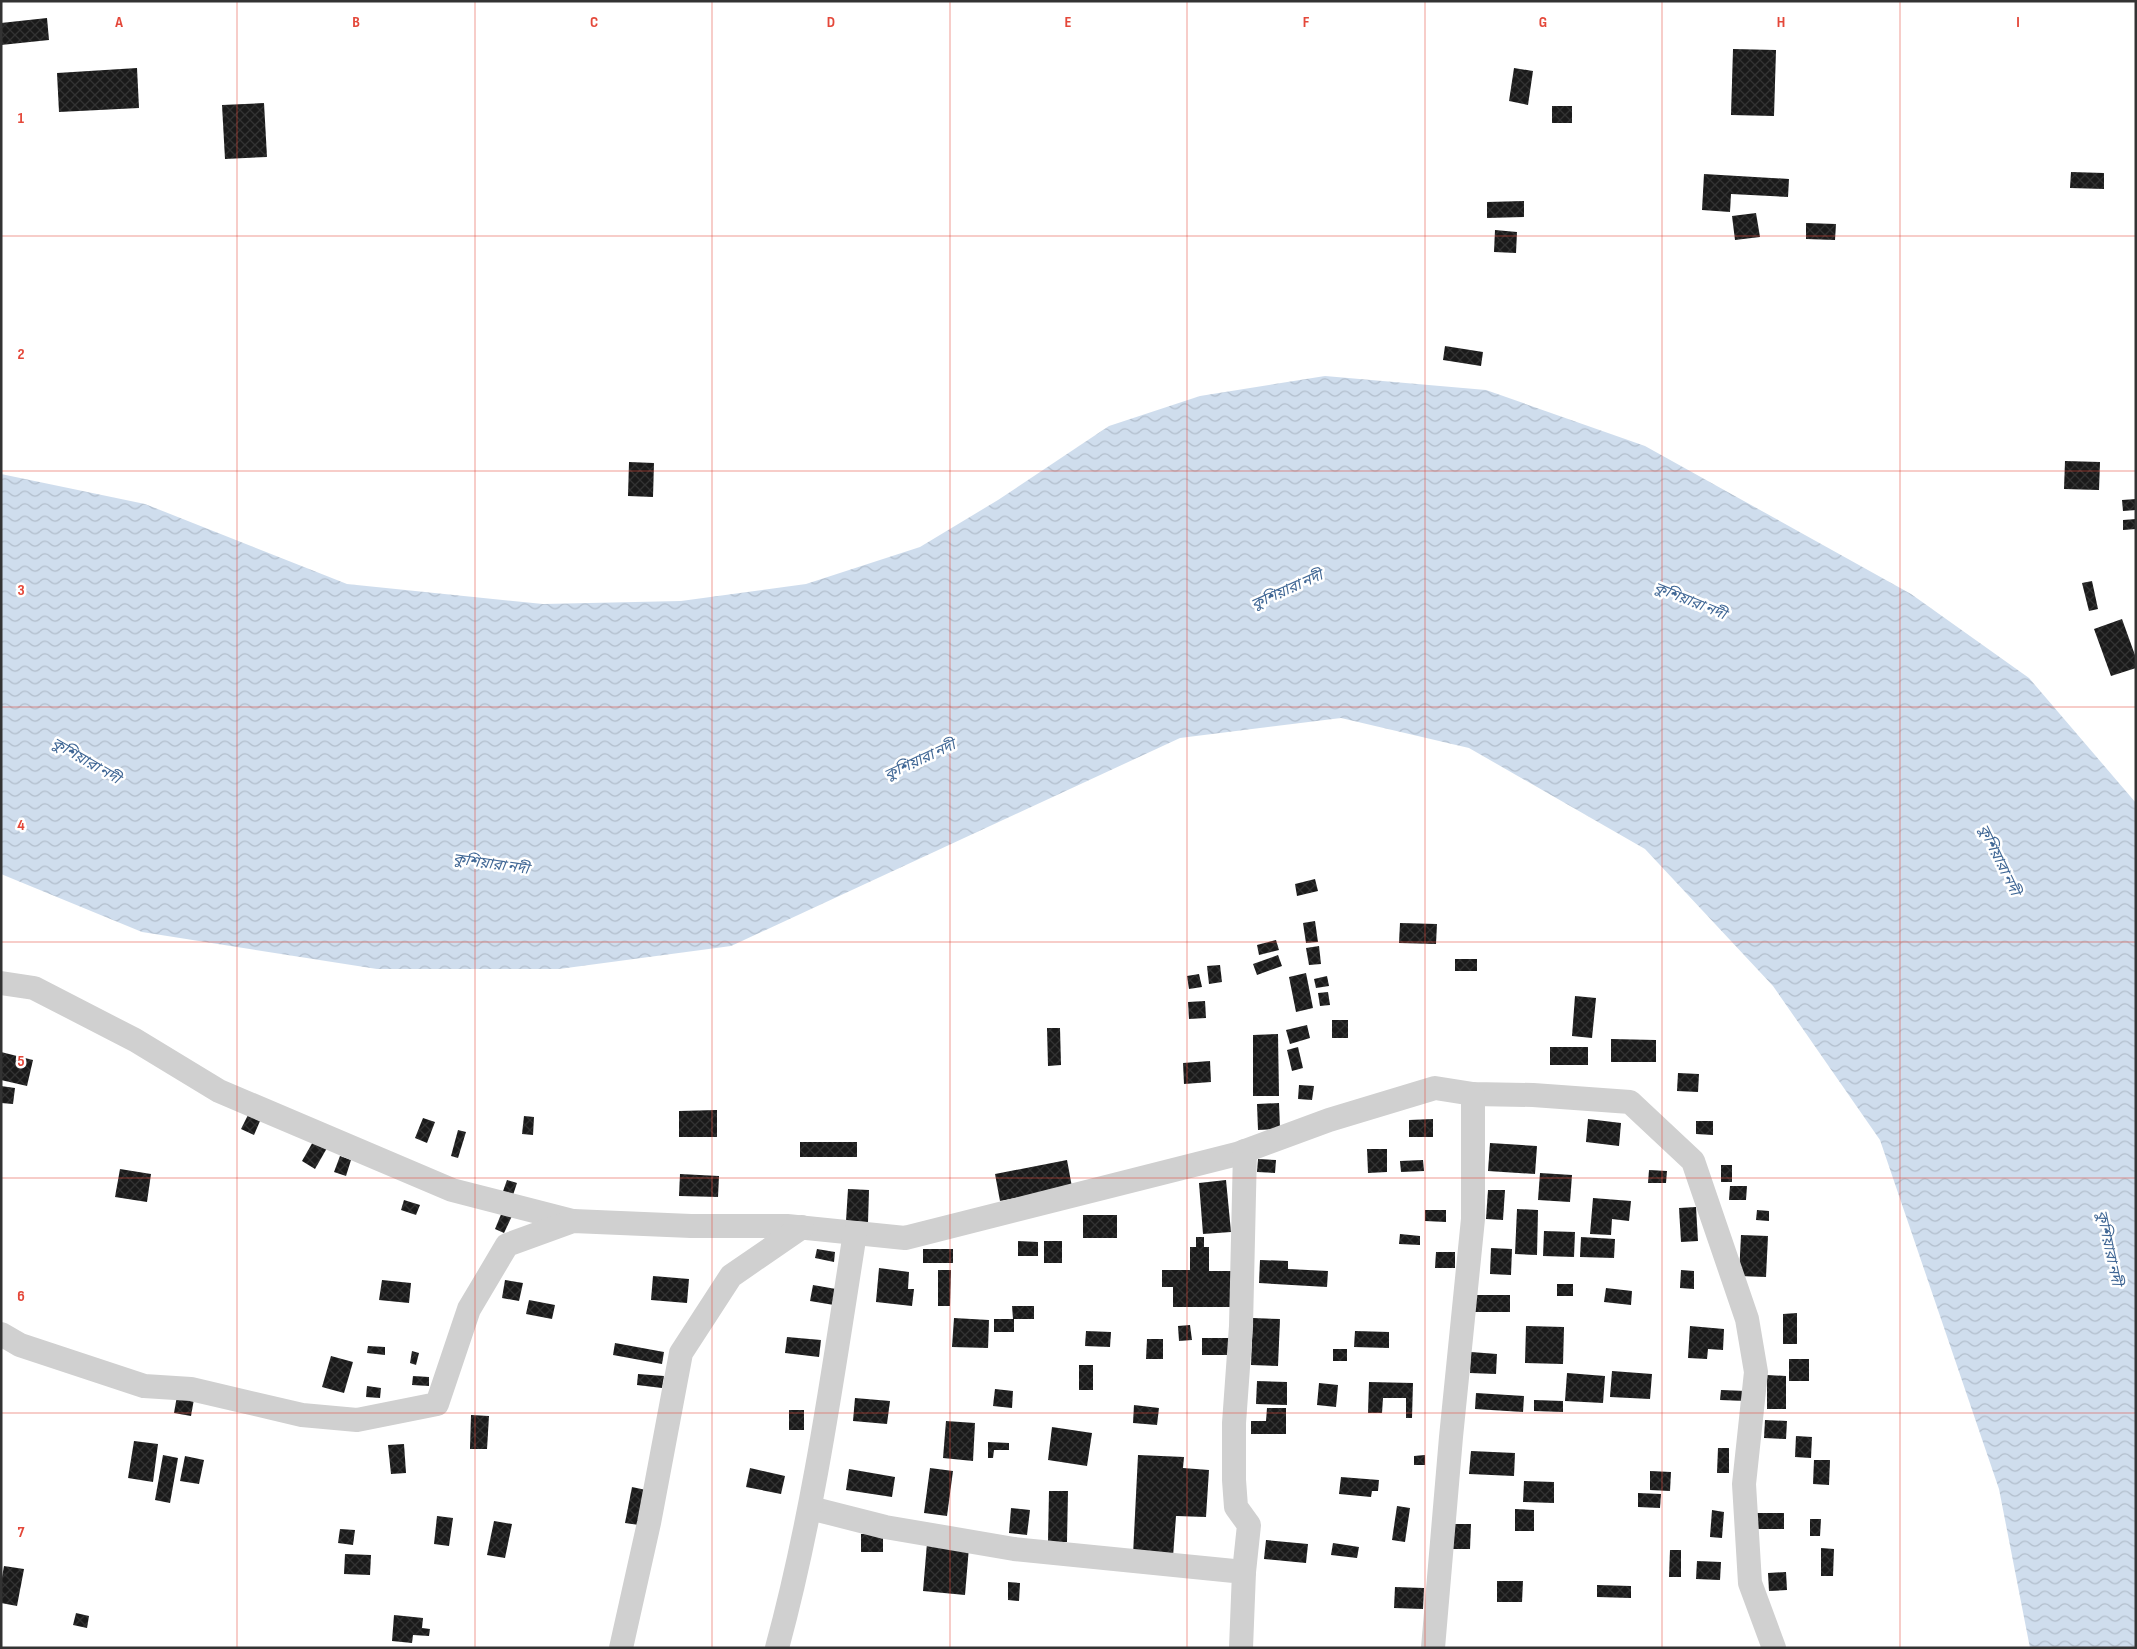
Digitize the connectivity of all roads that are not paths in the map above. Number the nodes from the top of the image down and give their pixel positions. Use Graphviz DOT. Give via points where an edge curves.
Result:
graph roads {
  1 [pos="1,983"];
  2 [pos="1473,1094"];
  3 [pos="1245,1151"];
  4 [pos="573,1220"];
  5 [pos="802,1227"];
  6 [pos="855,1233"];
  7 [pos="1,1334"];
  8 [pos="810,1508"];
  9 [pos="1244,1572"];
  10 [pos="621,1648"];
  11 [pos="777,1648"];
  12 [pos="1241,1648"];
  13 [pos="1433,1648"];
  14 [pos="1774,1648"];
  1 -- 4 [label="street" via="34,988 135,1040 219,1091 443,1186"];
  2 -- 3 [label="street" via="1435,1088 1329,1120"];
  2 -- 13 [label="street" via="1473,1219"];
  2 -- 14 [label="street" via="1630,1102 1693,1161 1747,1319 1756,1372 1744,1484 1750,1583"];
  3 -- 6 [label="street" via="905,1238"];
  3 -- 9 [label="street" via="1241,1326 1234,1423 1236,1507 1249,1525"];
  4 -- 5 [label="street"];
  4 -- 7 [label="street" via="507,1245 469,1309 437,1404 357,1420 302,1415 191,1389 144,1386 20,1345"];
  5 -- 6 [label="street"];
  5 -- 10 [label="street" via="730,1276 681,1353 650,1523"];
  6 -- 8 [label="street"];
  8 -- 9 [label="street" via="885,1527 1014,1549"];
  8 -- 11 [label="street"];
  9 -- 12 [label="street"];
}
